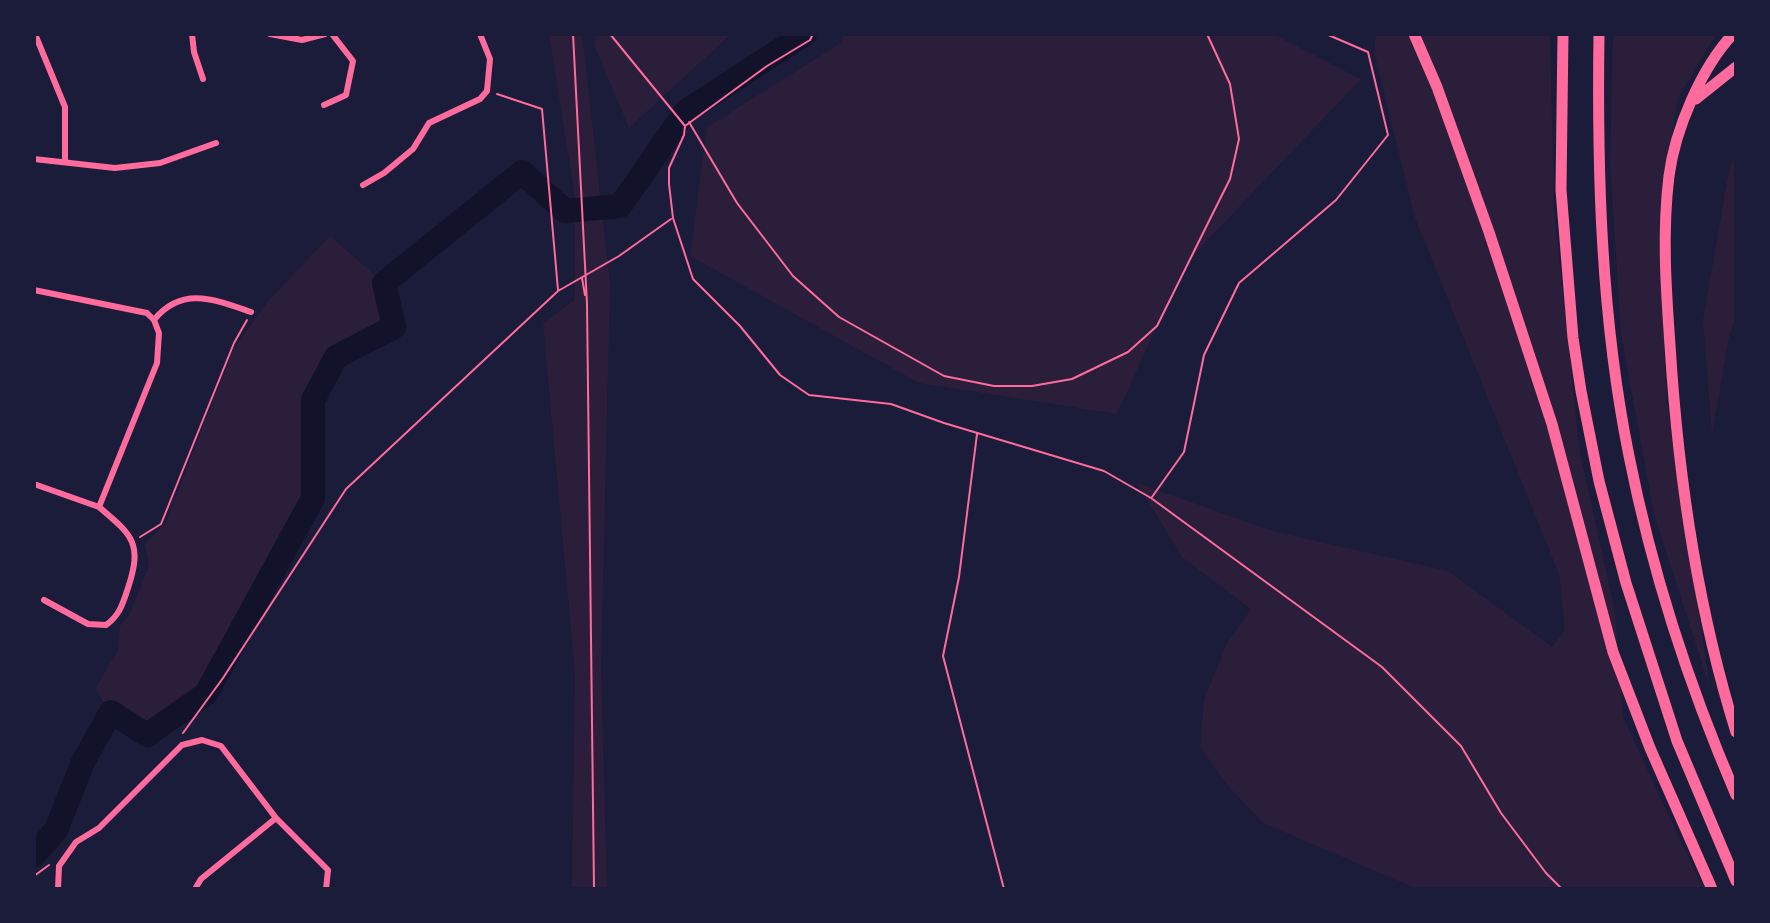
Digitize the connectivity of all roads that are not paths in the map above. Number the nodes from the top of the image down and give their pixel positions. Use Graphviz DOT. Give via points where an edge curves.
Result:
graph roads {
  1 [pos="35,34"];
  2 [pos="192,34"];
  3 [pos="270,34"];
  4 [pos="325,34"];
  5 [pos="332,34"];
  6 [pos="480,34"];
  7 [pos="1414,34"];
  8 [pos="1563,34"];
  9 [pos="1599,34"];
  10 [pos="1733,34"];
  11 [pos="1736,67"];
  12 [pos="203,79"];
  13 [pos="1694,101"];
  14 [pos="324,105"];
  15 [pos="216,143"];
  16 [pos="34,159"];
  17 [pos="65,162"];
  18 [pos="363,185"];
  19 [pos="34,290"];
  20 [pos="251,312"];
  21 [pos="154,320"];
  22 [pos="34,484"];
  23 [pos="99,507"];
  24 [pos="44,600"];
  25 [pos="1736,732"];
  26 [pos="1736,795"];
  27 [pos="276,818"];
  28 [pos="1736,881"];
  29 [pos="58,889"];
  30 [pos="195,889"];
  31 [pos="326,889"];
  32 [pos="1712,889"];
  1 -- 17 [label="street" via="65,107"];
  2 -- 12 [label="street"];
  3 -- 4 [label="street" via="302,40"];
  5 -- 14 [label="street" via="353,61 346,95"];
  6 -- 18 [label="street" via="490,59 487,91 429,123 413,149"];
  7 -- 32 [label="highway" via="1489,232 1552,424 1613,652"];
  8 -- 28 [label="highway" via="1561,190 1573,338 1599,481 1677,741"];
  9 -- 26 [label="highway" via="1602,225 1628,453 1675,634"];
  10 -- 13 [label="highway" via="1708,66"];
  11 -- 13 [label="highway"];
  13 -- 25 [label="highway" via="1681,127 1670,174 1665,226 1672,382 1689,531 1717,672"];
  15 -- 17 [label="street" via="160,163 115,168"];
  16 -- 17 [label="street"];
  19 -- 21 [label="street" via="132,309"];
  20 -- 21 [label="street" via="193,297 162,309"];
  21 -- 23 [label="street" via="159,333 157,363"];
  22 -- 23 [label="street"];
  23 -- 24 [label="street" via="132,542 136,565 121,610 106,625 88,624"];
  27 -- 29 [label="street" via="221,746 202,740 182,745 99,828 76,842 59,866"];
  27 -- 30 [label="street"];
  27 -- 31 [label="street" via="328,870"];
}
